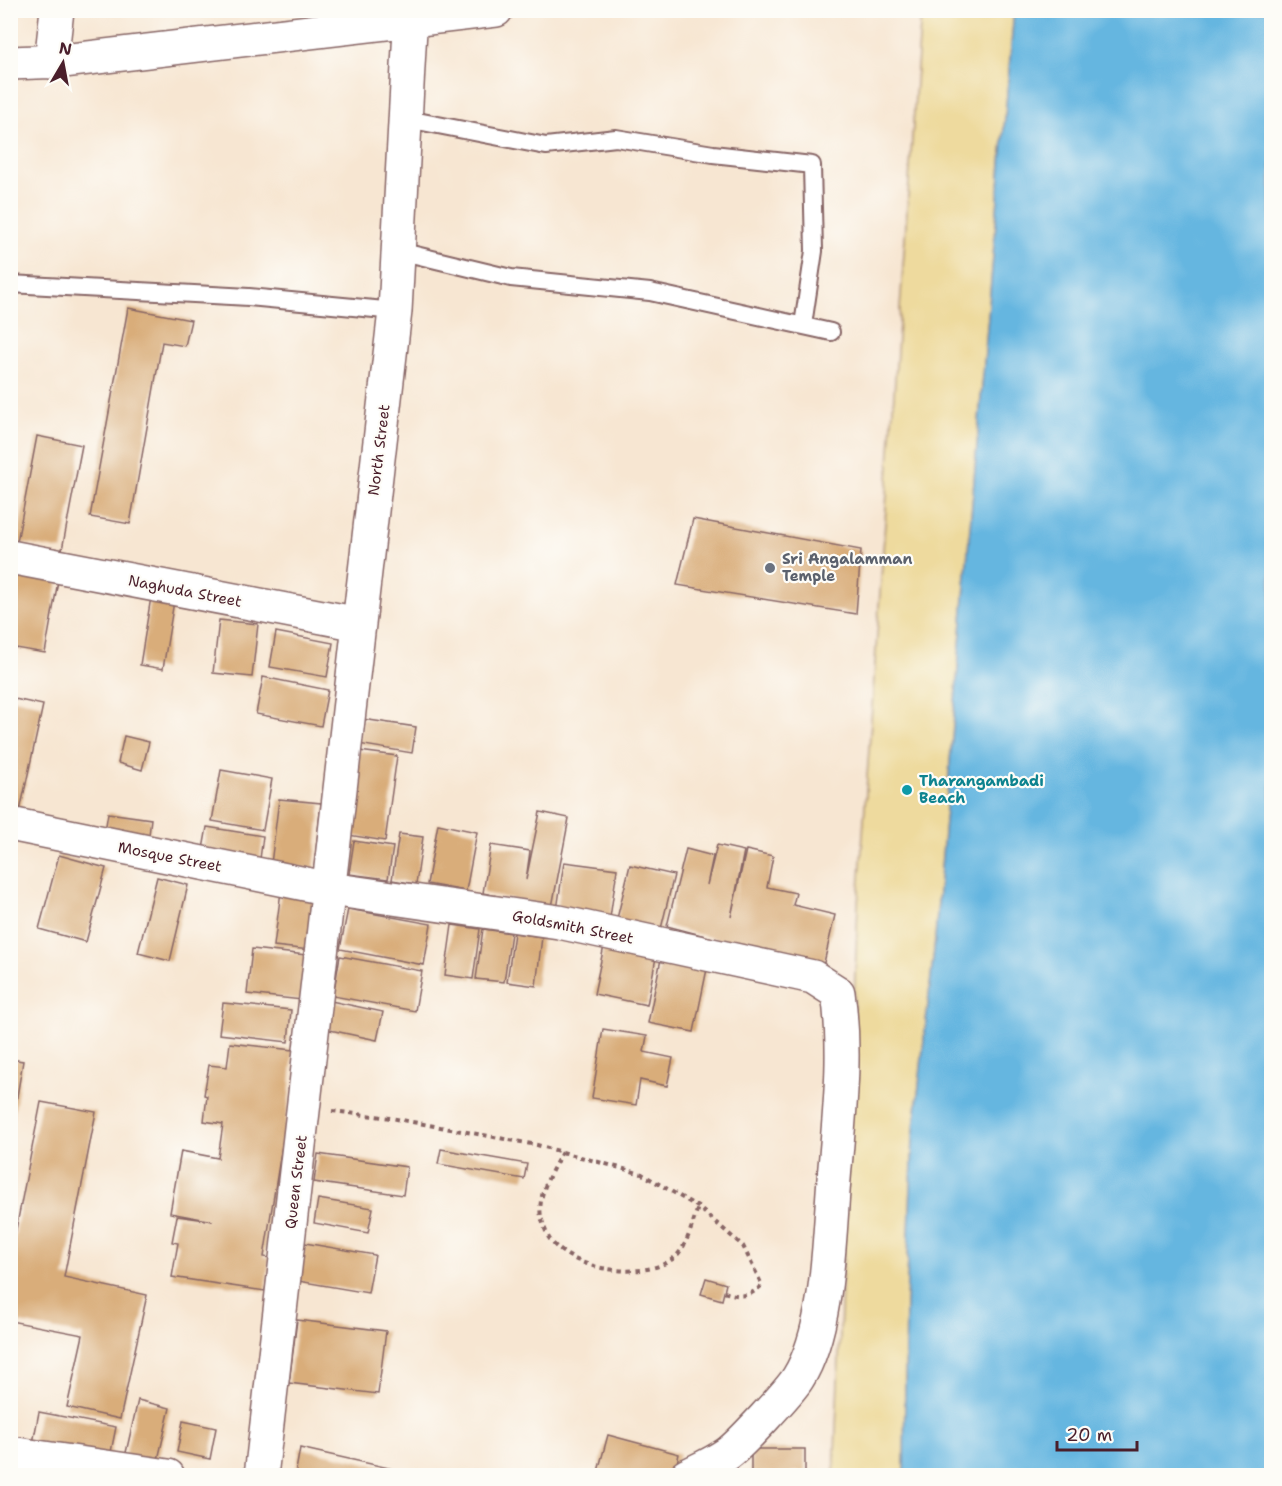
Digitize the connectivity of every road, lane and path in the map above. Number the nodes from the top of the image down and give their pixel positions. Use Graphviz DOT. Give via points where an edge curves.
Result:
graph roads {
  1 [pos="57,10"];
  2 [pos="496,10"];
  3 [pos="411,15"];
  4 [pos="51,62"];
  5 [pos="10,63"];
  6 [pos="407,119"];
  7 [pos="399,251"];
  8 [pos="10,284"];
  9 [pos="395,311"];
  10 [pos="803,325"];
  11 [pos="831,332"];
  12 [pos="10,557"];
  13 [pos="359,624"];
  14 [pos="10,824"];
  15 [pos="330,889"];
  16 [pos="305,1107"];
  17 [pos="562,1152"];
  18 [pos="698,1207"];
  19 [pos="724,1292"];
  20 [pos="10,1453"];
  21 [pos="168,1476"];
  22 [pos="261,1476"];
  23 [pos="686,1476"];
  1 -- 4 [label="street"];
  2 -- 3 [label="street"];
  3 -- 4 [label="street"];
  3 -- 6 [label="street, North Street"];
  4 -- 5 [label="street"];
  6 -- 7 [label="street, North Street"];
  6 -- 10 [label="lane" via="546,146 616,138 812,165 814,251"];
  7 -- 9 [label="street, North Street"];
  7 -- 10 [label="lane" via="511,278 650,292"];
  8 -- 9 [label="lane" via="249,297"];
  9 -- 13 [label="street, North Street"];
  10 -- 11 [label="lane"];
  12 -- 13 [label="street, Naghuda Street"];
  13 -- 15 [label="street, North Street"];
  14 -- 15 [label="street, Mosque Street"];
  15 -- 16 [label="street, Queen Street"];
  15 -- 23 [label="street, Goldsmith Street" via="559,922 813,977 838,993 843,1030 828,1259 815,1337 798,1379 757,1424 728,1454"];
  16 -- 17 [label="path" via="391,1118"];
  16 -- 22 [label="street, Queen Street"];
  17 -- 18 [label="path" via="642,1174"];
  17 -- 18 [label="path" via="544,1187 541,1215 549,1239 577,1261 616,1270 655,1268 676,1256"];
  18 -- 19 [label="path" via="743,1246 762,1286 739,1297"];
  20 -- 21 [label="street"];
}
